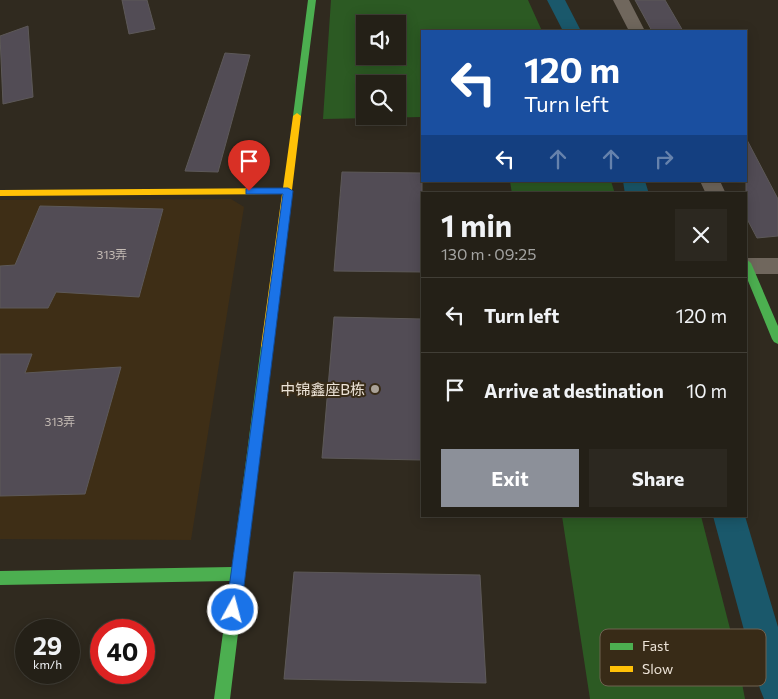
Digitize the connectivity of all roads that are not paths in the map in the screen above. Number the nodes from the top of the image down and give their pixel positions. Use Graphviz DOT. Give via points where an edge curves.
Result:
graph roads {
  1 [pos="312,0"];
  2 [pos="621,0"];
  3 [pos="637,30"];
  4 [pos="288,191"];
  5 [pos="0,193"];
  6 [pos="747,264"];
  7 [pos="778,266"];
  8 [pos="778,339"];
  9 [pos="238,574"];
  10 [pos="0,578"];
  11 [pos="222,699"];
  1 -- 4 [label="street"];
  2 -- 3 [label="street"];
  4 -- 5 [label="street"];
  4 -- 9 [label="street"];
  6 -- 7 [label="street"];
  6 -- 8 [label="street"];
  9 -- 10 [label="street"];
  9 -- 11 [label="street"];
}
